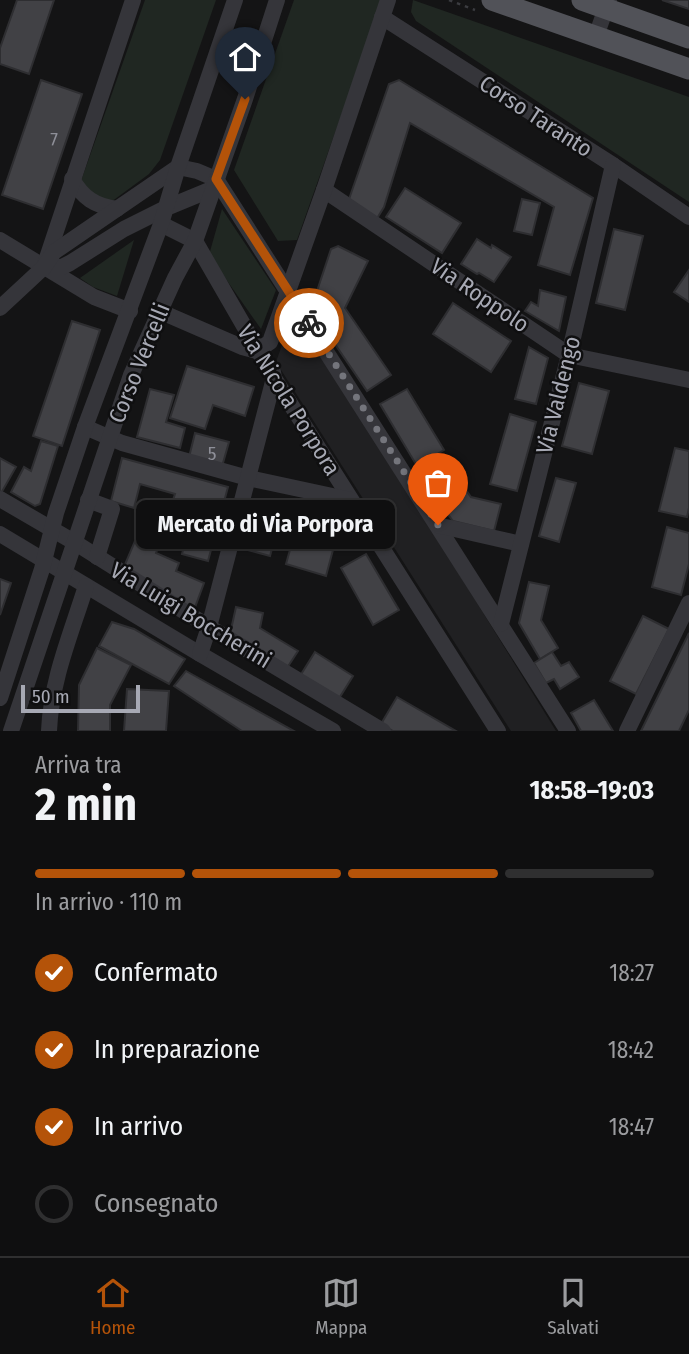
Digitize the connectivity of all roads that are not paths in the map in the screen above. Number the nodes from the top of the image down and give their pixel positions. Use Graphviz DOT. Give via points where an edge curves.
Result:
graph roads {
  1 [pos="133,0"];
  2 [pos="235,0"];
  3 [pos="277,0"];
  4 [pos="387,0"];
  5 [pos="492,0"];
  6 [pos="582,0"];
  7 [pos="608,4"];
  8 [pos="382,17"];
  9 [pos="596,37"];
  10 [pos="689,38"];
  11 [pos="689,69"];
  12 [pos="613,164"];
  13 [pos="178,167"];
  14 [pos="72,179"];
  15 [pos="214,184"];
  16 [pos="324,190"];
  17 [pos="166,208"];
  18 [pos="117,209"];
  19 [pos="689,217"];
  20 [pos="161,224"];
  21 [pos="0,240"];
  22 [pos="195,241"];
  23 [pos="44,267"];
  24 [pos="288,289"];
  25 [pos="0,308"];
  26 [pos="130,311"];
  27 [pos="159,311"];
  28 [pos="263,346"];
  29 [pos="569,355"];
  30 [pos="274,379"];
  31 [pos="689,380"];
  32 [pos="85,427"];
  33 [pos="110,437"];
  34 [pos="248,478"];
  35 [pos="0,499"];
  36 [pos="88,500"];
  37 [pos="351,500"];
  38 [pos="438,525"];
  39 [pos="52,529"];
  40 [pos="0,534"];
  41 [pos="74,542"];
  42 [pos="521,544"];
  43 [pos="97,557"];
  44 [pos="44,561"];
  45 [pos="64,573"];
  46 [pos="86,586"];
  47 [pos="689,603"];
  48 [pos="501,624"];
  49 [pos="209,627"];
  50 [pos="200,654"];
  51 [pos="0,698"];
  52 [pos="11,731"];
  53 [pos="50,731"];
  54 [pos="333,731"];
  55 [pos="383,731"];
  56 [pos="498,731"];
  57 [pos="568,731"];
  58 [pos="627,731"];
  1 -- 14 [label="street"];
  2 -- 13 [label="street, Corso Vercelli"];
  3 -- 15 [label="street, Corso Vercelli"];
  4 -- 8 [label="street"];
  5 -- 9 [label="main road"];
  6 -- 7 [label="main road"];
  7 -- 9 [label="street"];
  7 -- 10 [label="main road"];
  8 -- 12 [label="street, Corso Taranto"];
  8 -- 16 [label="street"];
  9 -- 11 [label="main road"];
  12 -- 19 [label="street, Corso Taranto"];
  12 -- 29 [label="street, Via Valdengo"];
  13 -- 15 [label="street" via="197,171"];
  13 -- 17 [label="street, Corso Vercelli"];
  13 -- 18 [label="street"];
  14 -- 18 [label="street" via="90,201"];
  14 -- 23 [label="street"];
  15 -- 17 [label="street"];
  15 -- 22 [label="street, Corso Vercelli"];
  15 -- 24 [label="street"];
  16 -- 24 [label="street"];
  16 -- 29 [label="street, Via Roppolo"];
  17 -- 20 [label="street, Corso Vercelli"];
  17 -- 23 [label="street" via="71,263"];
  18 -- 23 [label="street" via="54,252"];
  20 -- 22 [label="street"];
  20 -- 26 [label="street, Corso Vercelli"];
  21 -- 23 [label="street"];
  22 -- 27 [label="street, Corso Vercelli"];
  22 -- 28 [label="street, Via Nicola Porpora"];
  23 -- 25 [label="street"];
  23 -- 26 [label="street" via="94,297"];
  24 -- 28 [label="street"];
  24 -- 38 [label="street"];
  26 -- 32 [label="street, Corso Vercelli"];
  27 -- 28 [label="street" via="242,347"];
  27 -- 33 [label="street, Corso Vercelli"];
  28 -- 30 [label="street, Via Nicola Porpora"];
  29 -- 31 [label="street, Via Roppolo"];
  29 -- 42 [label="street, Via Valdengo"];
  30 -- 34 [label="street"];
  30 -- 37 [label="street, Via Nicola Porpora"];
  32 -- 33 [label="street"];
  32 -- 39 [label="street, Corso Vercelli"];
  33 -- 34 [label="street"];
  33 -- 36 [label="street, Corso Vercelli"];
  34 -- 37 [label="street"];
  34 -- 49 [label="street"];
  35 -- 39 [label="street, Via Luigi Boccherini"];
  36 -- 41 [label="street, Corso Vercelli"];
  36 -- 43 [label="street" via="112,509"];
  37 -- 56 [label="street, Via Nicola Porpora"];
  38 -- 42 [label="street"];
  38 -- 48 [label="street"];
  39 -- 41 [label="street, Via Luigi Boccherini"];
  39 -- 44 [label="street, Corso Vercelli"];
  40 -- 44 [label="street, Via Luigi Boccherini"];
  41 -- 43 [label="street, Via Luigi Boccherini"];
  41 -- 45 [label="street, Corso Vercelli"];
  42 -- 48 [label="street, Via Valdengo"];
  43 -- 49 [label="street, Via Luigi Boccherini"];
  44 -- 45 [label="street, Via Luigi Boccherini"];
  44 -- 51 [label="street, Corso Vercelli"];
  45 -- 46 [label="street, Via Luigi Boccherini"];
  45 -- 52 [label="street, Corso Vercelli"];
  46 -- 50 [label="street, Via Luigi Boccherini"];
  46 -- 53 [label="street" via="54,687"];
  47 -- 58 [label="street"];
  48 -- 57 [label="street"];
  49 -- 50 [label="street"];
  49 -- 55 [label="street, Via Luigi Boccherini"];
  50 -- 54 [label="street, Via Luigi Boccherini"];
}
